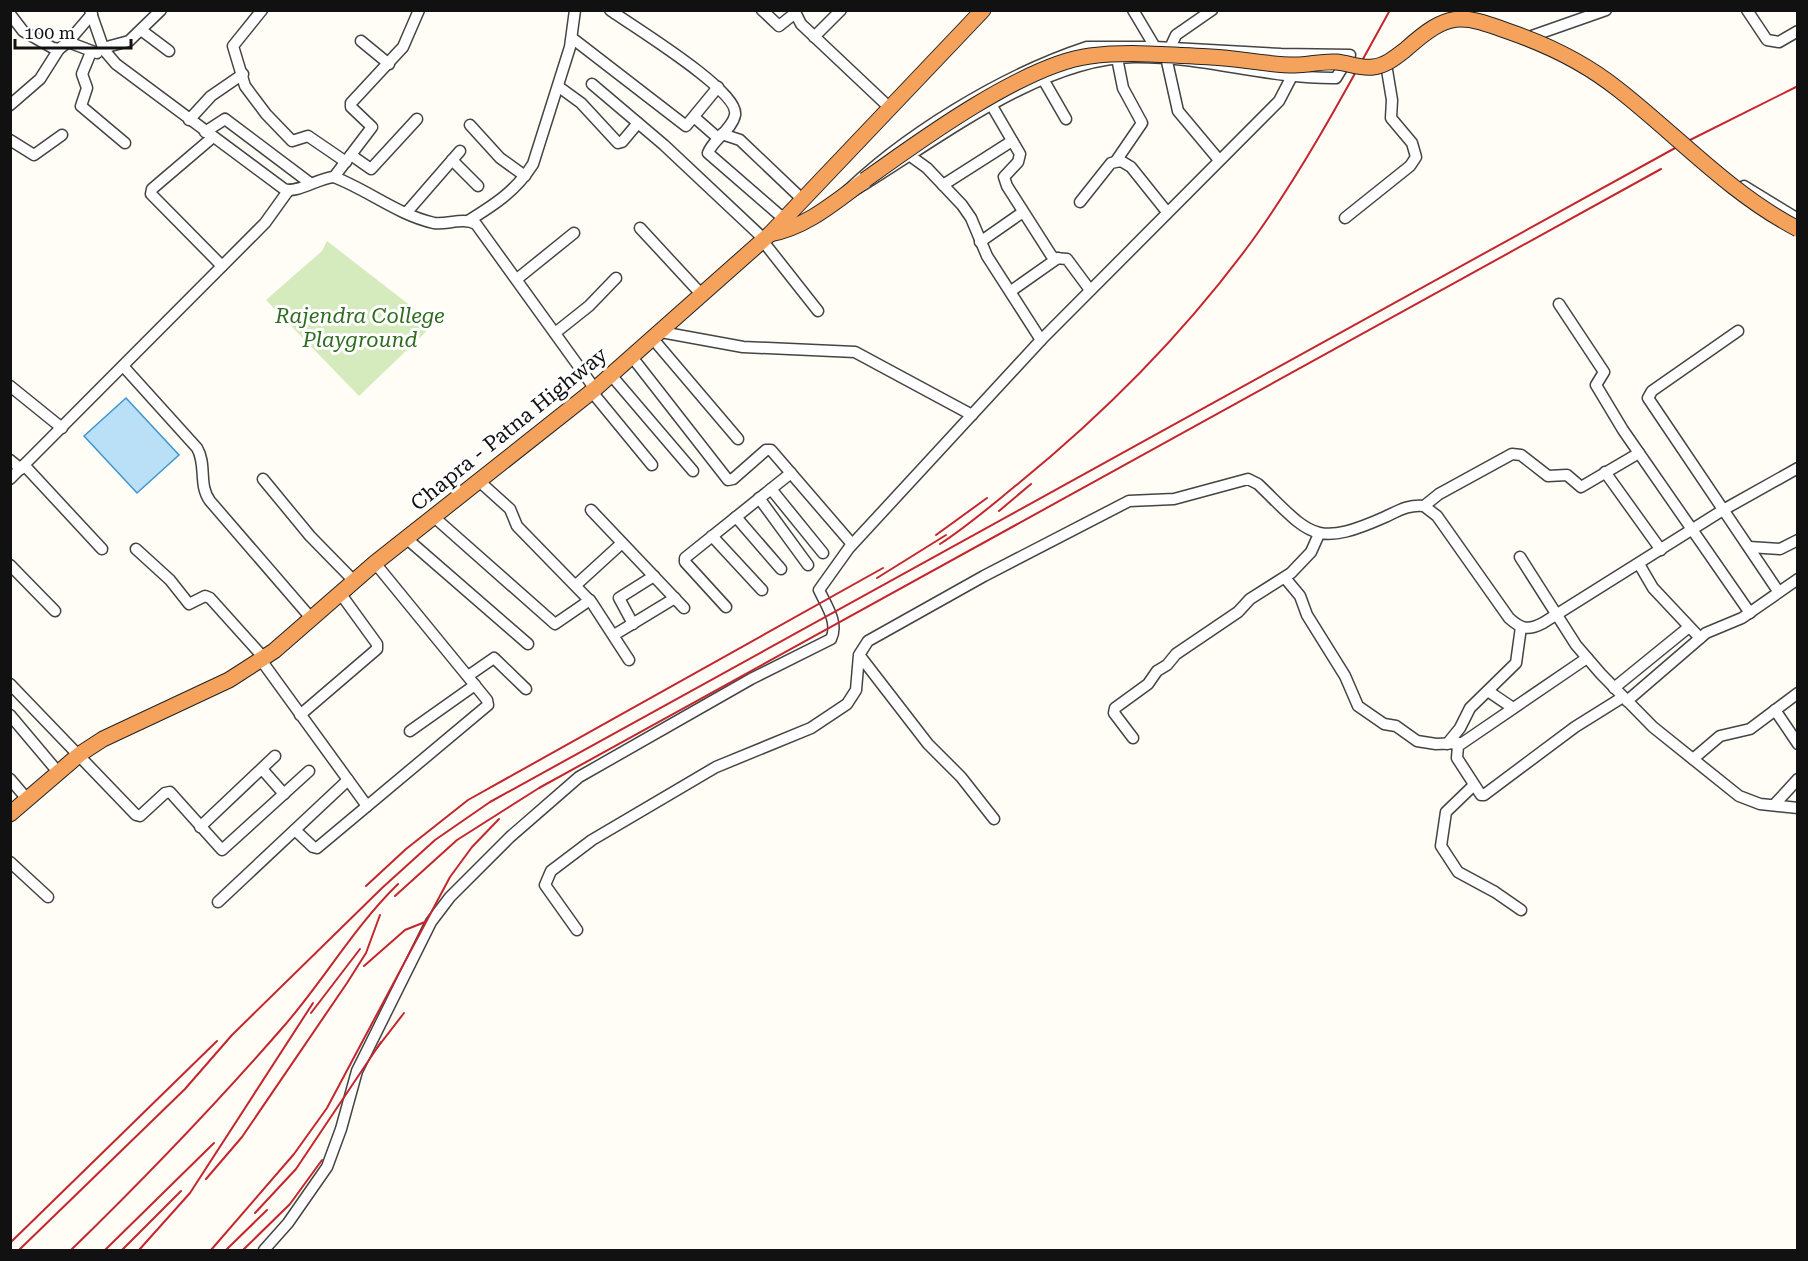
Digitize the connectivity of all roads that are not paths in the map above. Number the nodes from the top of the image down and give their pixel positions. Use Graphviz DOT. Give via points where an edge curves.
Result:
graph roads {
  1 [pos="161,10"];
  2 [pos="262,10"];
  3 [pos="419,10"];
  4 [pos="610,10"];
  5 [pos="762,10"];
  6 [pos="841,10"];
  7 [pos="983,10"];
  8 [pos="1133,10"];
  9 [pos="1212,10"];
  10 [pos="1606,10"];
  11 [pos="1747,10"];
  12 [pos="794,12"];
  13 [pos="1463,12"];
  14 [pos="93,13"];
  15 [pos="577,13"];
  16 [pos="10,14"];
  17 [pos="625,14"];
  18 [pos="14,26"];
  19 [pos="141,30"];
  20 [pos="1797,31"];
  21 [pos="1532,36"];
  22 [pos="814,37"];
  23 [pos="572,38"];
  24 [pos="361,41"];
  25 [pos="68,42"];
  26 [pos="1155,46"];
  27 [pos="59,49"];
  28 [pos="105,51"];
  29 [pos="169,51"];
  30 [pos="92,52"];
  31 [pos="1168,53"];
  32 [pos="1117,58"];
  33 [pos="1352,58"];
  34 [pos="389,64"];
  35 [pos="1388,70"];
  36 [pos="243,74"];
  37 [pos="1292,76"];
  38 [pos="1043,79"];
  39 [pos="592,84"];
  40 [pos="559,87"];
  41 [pos="718,87"];
  42 [pos="10,105"];
  43 [pos="992,106"];
  44 [pos="891,109"];
  45 [pos="694,117"];
  46 [pos="1066,118"];
  47 [pos="417,119"];
  48 [pos="189,120"];
  49 [pos="638,123"];
  50 [pos="470,125"];
  51 [pos="62,135"];
  52 [pos="209,135"];
  53 [pos="720,136"];
  54 [pos="1681,137"];
  55 [pos="10,140"];
  56 [pos="1012,141"];
  57 [pos="125,143"];
  58 [pos="1693,148"];
  59 [pos="909,155"];
  60 [pos="349,159"];
  61 [pos="1219,160"];
  62 [pos="1116,161"];
  63 [pos="525,176"];
  64 [pos="334,177"];
  65 [pos="310,183"];
  66 [pos="943,185"];
  67 [pos="478,186"];
  68 [pos="288,191"];
  69 [pos="802,200"];
  70 [pos="838,200"];
  71 [pos="1080,202"];
  72 [pos="406,212"];
  73 [pos="1023,212"];
  74 [pos="1167,212"];
  75 [pos="1345,218"];
  76 [pos="784,219"];
  77 [pos="1797,219"];
  78 [pos="468,221"];
  79 [pos="640,228"];
  80 [pos="1797,229"];
  81 [pos="574,233"];
  82 [pos="1797,233"];
  83 [pos="765,238"];
  84 [pos="980,242"];
  85 [pos="1058,258"];
  86 [pos="222,266"];
  87 [pos="616,278"];
  88 [pos="517,279"];
  89 [pos="1090,290"];
  90 [pos="1011,291"];
  91 [pos="702,295"];
  92 [pos="1559,304"];
  93 [pos="818,311"];
  94 [pos="1738,331"];
  95 [pos="555,333"];
  96 [pos="657,335"];
  97 [pos="1041,340"];
  98 [pos="632,357"];
  99 [pos="123,366"];
  100 [pos="611,375"];
  101 [pos="10,386"];
  102 [pos="594,391"];
  103 [pos="972,415"];
  104 [pos="62,428"];
  105 [pos="738,439"];
  106 [pos="1639,453"];
  107 [pos="10,460"];
  108 [pos="652,465"];
  109 [pos="22,467"];
  110 [pos="1797,468"];
  111 [pos="693,471"];
  112 [pos="1605,472"];
  113 [pos="791,473"];
  114 [pos="10,479"];
  115 [pos="263,479"];
  116 [pos="480,482"];
  117 [pos="771,489"];
  118 [pos="759,498"];
  119 [pos="1424,506"];
  120 [pos="591,510"];
  121 [pos="1723,510"];
  122 [pos="434,517"];
  123 [pos="736,517"];
  124 [pos="1692,530"];
  125 [pos="1318,534"];
  126 [pos="712,536"];
  127 [pos="406,538"];
  128 [pos="1797,540"];
  129 [pos="622,543"];
  130 [pos="852,544"];
  131 [pos="1749,547"];
  132 [pos="102,549"];
  133 [pos="136,549"];
  134 [pos="1661,550"];
  135 [pos="823,554"];
  136 [pos="1520,557"];
  137 [pos="375,563"];
  138 [pos="1639,564"];
  139 [pos="10,565"];
  140 [pos="808,565"];
  141 [pos="781,569"];
  142 [pos="654,576"];
  143 [pos="1285,578"];
  144 [pos="1797,580"];
  145 [pos="354,581"];
  146 [pos="576,585"];
  147 [pos="762,590"];
  148 [pos="1778,591"];
  149 [pos="340,592"];
  150 [pos="675,598"];
  151 [pos="590,600"];
  152 [pos="726,607"];
  153 [pos="684,608"];
  154 [pos="55,611"];
  155 [pos="1750,612"];
  156 [pos="1556,615"];
  157 [pos="311,618"];
  158 [pos="633,624"];
  159 [pos="1521,627"];
  160 [pos="1689,627"];
  161 [pos="614,635"];
  162 [pos="1700,638"];
  163 [pos="528,644"];
  164 [pos="859,656"];
  165 [pos="1587,658"];
  166 [pos="262,659"];
  167 [pos="629,660"];
  168 [pos="468,676"];
  169 [pos="10,684"];
  170 [pos="475,685"];
  171 [pos="1614,688"];
  172 [pos="526,689"];
  173 [pos="1488,690"];
  174 [pos="1797,693"];
  175 [pos="1625,699"];
  176 [pos="1513,708"];
  177 [pos="1774,710"];
  178 [pos="10,715"];
  179 [pos="300,715"];
  180 [pos="410,731"];
  181 [pos="1133,738"];
  182 [pos="1461,743"];
  183 [pos="1447,744"];
  184 [pos="1797,744"];
  185 [pos="80,754"];
  186 [pos="275,756"];
  187 [pos="1693,759"];
  188 [pos="262,768"];
  189 [pos="309,771"];
  190 [pos="58,772"];
  191 [pos="1797,779"];
  192 [pos="10,780"];
  193 [pos="348,780"];
  194 [pos="1473,786"];
  195 [pos="284,794"];
  196 [pos="27,799"];
  197 [pos="1774,805"];
  198 [pos="368,806"];
  199 [pos="1797,808"];
  200 [pos="10,814"];
  201 [pos="994,819"];
  202 [pos="200,827"];
  203 [pos="295,830"];
  204 [pos="10,862"];
  205 [pos="48,897"];
  206 [pos="218,902"];
  207 [pos="1521,910"];
  208 [pos="578,930"];
  209 [pos="264,1251"];
  1 -- 19 [label="street"];
  2 -- 36 [label="street" via="234,45"];
  3 -- 34 [label="street" via="408,40"];
  4 -- 17 [label="street"];
  5 -- 12 [label="street" via="779,26"];
  6 -- 22 [label="street"];
  7 -- 44 [label="highway, Chapra - Patna Highway"];
  8 -- 26 [label="street"];
  9 -- 31 [label="street" via="1176,35"];
  10 -- 21 [label="street"];
  11 -- 20 [label="street" via="1767,40 1779,42"];
  12 -- 22 [label="street"];
  13 -- 21 [label="street"];
  13 -- 33 [label="street" via="1424,28 1385,60"];
  14 -- 25 [label="street"];
  14 -- 28 [label="street"];
  15 -- 23 [label="street"];
  16 -- 18 [label="street"];
  17 -- 41 [label="street"];
  18 -- 27 [label="street"];
  19 -- 28 [label="street" via="125,44"];
  19 -- 29 [label="street"];
  21 -- 54 [label="street" via="1591,65"];
  22 -- 44 [label="street"];
  23 -- 40 [label="street"];
  23 -- 45 [label="street" via="685,125"];
  24 -- 34 [label="street"];
  25 -- 27 [label="street"];
  25 -- 30 [label="street"];
  26 -- 31 [label="street"];
  26 -- 70 [label="street" via="1087,47 1040,63 911,140 862,175"];
  27 -- 42 [label="street" via="40,79"];
  28 -- 30 [label="street"];
  28 -- 48 [label="street" via="116,64"];
  30 -- 57 [label="street" via="82,74 87,88 81,106"];
  31 -- 32 [label="street"];
  31 -- 33 [label="street"];
  31 -- 37 [label="street"];
  31 -- 61 [label="street" via="1178,111"];
  32 -- 38 [label="street" via="1091,61"];
  32 -- 62 [label="street" via="1124,88 1142,123"];
  33 -- 35 [label="street" via="1352,70"];
  33 -- 37 [label="street" via="1336,78"];
  34 -- 60 [label="street" via="351,102 351,107 372,127"];
  35 -- 54 [label="street" via="1428,34 1453,23 1477,26 1585,73 1635,110 1673,146"];
  35 -- 75 [label="street" via="1391,118 1412,143 1416,157"];
  36 -- 48 [label="street" via="206,101"];
  36 -- 60 [label="street" via="244,83 266,114 292,141 308,136"];
  37 -- 61 [label="street" via="1279,101"];
  38 -- 43 [label="street"];
  38 -- 46 [label="street"];
  39 -- 49 [label="street"];
  40 -- 49 [label="street" via="578,100 618,143"];
  40 -- 63 [label="street" via="541,144"];
  41 -- 45 [label="street"];
  41 -- 53 [label="street" via="735,109 734,119"];
  43 -- 56 [label="street"];
  43 -- 59 [label="street"];
  44 -- 69 [label="highway, Chapra - Patna Highway"];
  45 -- 53 [label="street"];
  47 -- 60 [label="street" via="371,169"];
  48 -- 52 [label="street"];
  49 -- 83 [label="street"];
  50 -- 63 [label="street" via="500,158"];
  51 -- 55 [label="street" via="34,155"];
  52 -- 65 [label="street" via="225,119"];
  52 -- 68 [label="street"];
  52 -- 86 [label="street" via="151,194"];
  53 -- 69 [label="street" via="740,140"];
  53 -- 76 [label="street" via="709,153"];
  54 -- 58 [label="street"];
  56 -- 66 [label="street"];
  56 -- 73 [label="street" via="1020,157 1004,180"];
  58 -- 77 [label="street" via="1747,189"];
  58 -- 82 [label="street" via="1686,155 1694,162 1739,198"];
  59 -- 66 [label="street"];
  59 -- 70 [label="street"];
  60 -- 64 [label="street"];
  61 -- 74 [label="street"];
  62 -- 71 [label="street"];
  62 -- 74 [label="street" via="1131,167"];
  63 -- 78 [label="street" via="506,197"];
  64 -- 65 [label="street"];
  64 -- 72 [label="street"];
  65 -- 68 [label="street"];
  66 -- 84 [label="street" via="968,213"];
  67 -- 72 [label="street" via="456,155"];
  68 -- 86 [label="street" via="264,223"];
  69 -- 76 [label="highway, Chapra - Patna Highway"];
  70 -- 80 [label="highway, bridge" via="983,102 1065,62 1127,54 1296,65 1340,62 1375,67 1393,58 1426,31 1452,18 1465,17 1515,33 1588,69 1618,89 1742,194"];
  70 -- 83 [label="highway" via="807,221"];
  72 -- 78 [label="street" via="438,224"];
  73 -- 84 [label="street"];
  73 -- 85 [label="street" via="1051,255"];
  74 -- 89 [label="street"];
  76 -- 83 [label="highway, Chapra - Patna Highway"];
  78 -- 88 [label="street" via="480,228"];
  79 -- 91 [label="street"];
  81 -- 88 [label="street"];
  83 -- 91 [label="highway, Chapra - Patna Highway"];
  83 -- 93 [label="street"];
  84 -- 90 [label="street"];
  85 -- 89 [label="street" via="1068,259"];
  85 -- 90 [label="street"];
  86 -- 99 [label="street"];
  87 -- 95 [label="street"];
  88 -- 95 [label="street"];
  89 -- 97 [label="street"];
  90 -- 97 [label="street"];
  91 -- 96 [label="highway, Chapra - Patna Highway"];
  92 -- 106 [label="street" via="1604,372 1596,385"];
  94 -- 121 [label="street" via="1648,396"];
  95 -- 102 [label="street"];
  96 -- 98 [label="highway, Chapra - Patna Highway"];
  96 -- 103 [label="street" via="743,348 855,352"];
  96 -- 105 [label="street"];
  97 -- 103 [label="street"];
  98 -- 100 [label="highway, Chapra - Patna Highway"];
  98 -- 113 [label="street" via="729,480 768,449"];
  99 -- 104 [label="street"];
  99 -- 157 [label="street" via="197,448 210,501"];
  100 -- 102 [label="highway, Chapra - Patna Highway"];
  100 -- 111 [label="street"];
  101 -- 104 [label="street"];
  102 -- 108 [label="street"];
  102 -- 116 [label="highway, Chapra - Patna Highway"];
  103 -- 130 [label="street"];
  104 -- 109 [label="street"];
  106 -- 112 [label="street"];
  106 -- 124 [label="street"];
  107 -- 109 [label="street"];
  109 -- 114 [label="street"];
  109 -- 132 [label="street"];
  110 -- 121 [label="street"];
  112 -- 119 [label="street" via="1581,488 1567,475 1548,476 1516,453"];
  112 -- 134 [label="street"];
  113 -- 117 [label="street"];
  113 -- 130 [label="street"];
  115 -- 145 [label="street"];
  116 -- 122 [label="highway, Chapra - Patna Highway"];
  116 -- 146 [label="street" via="510,509 517,526"];
  117 -- 118 [label="street"];
  117 -- 135 [label="street"];
  118 -- 123 [label="street"];
  118 -- 140 [label="street"];
  119 -- 125 [label="street" via="1406,507 1344,534"];
  119 -- 159 [label="street" via="1437,516 1509,618"];
  120 -- 129 [label="street"];
  121 -- 124 [label="street"];
  121 -- 131 [label="street"];
  122 -- 127 [label="highway, Chapra - Patna Highway"];
  122 -- 151 [label="street" via="555,624"];
  123 -- 126 [label="street"];
  123 -- 141 [label="street"];
  124 -- 134 [label="street"];
  124 -- 155 [label="street"];
  125 -- 143 [label="street" via="1306,559"];
  125 -- 164 [label="street" via="1248,479 1174,499 1136,499 1047,542 872,639 862,647"];
  126 -- 147 [label="street"];
  126 -- 152 [label="street" via="684,561"];
  127 -- 137 [label="highway, Chapra - Patna Highway"];
  127 -- 163 [label="street"];
  128 -- 131 [label="street" via="1780,549"];
  129 -- 142 [label="street"];
  129 -- 146 [label="street"];
  130 -- 209 [label="street" via="819,590 833,619 834,632 829,641 751,679 579,777 510,837 442,905 357,1071 327,1167"];
  131 -- 148 [label="street"];
  133 -- 166 [label="street" via="189,604 210,598"];
  134 -- 138 [label="street"];
  136 -- 156 [label="street"];
  137 -- 145 [label="highway, Chapra - Patna Highway"];
  137 -- 168 [label="street"];
  138 -- 156 [label="street"];
  138 -- 160 [label="street" via="1653,588"];
  139 -- 154 [label="street"];
  142 -- 150 [label="street"];
  142 -- 158 [label="street" via="618,599"];
  143 -- 181 [label="street" via="1176,654 1148,684 1115,708"];
  143 -- 183 [label="street" via="1300,596 1358,706 1417,741"];
  144 -- 148 [label="street"];
  145 -- 149 [label="highway, Chapra - Patna Highway"];
  146 -- 151 [label="street"];
  148 -- 155 [label="street"];
  149 -- 157 [label="highway, Chapra - Patna Highway"];
  149 -- 179 [label="street" via="377,649"];
  150 -- 153 [label="street"];
  150 -- 158 [label="street"];
  151 -- 161 [label="street"];
  155 -- 162 [label="street" via="1712,628"];
  156 -- 159 [label="street" via="1534,628"];
  156 -- 165 [label="street"];
  157 -- 166 [label="highway, Chapra - Patna Highway"];
  158 -- 161 [label="street"];
  159 -- 173 [label="street" via="1515,663"];
  160 -- 162 [label="street"];
  160 -- 171 [label="street"];
  161 -- 167 [label="street"];
  162 -- 175 [label="street"];
  164 -- 201 [label="street"];
  164 -- 208 [label="street" via="859,681 847,704 811,728 706,772 592,840 551,871 545,879 546,888"];
  165 -- 171 [label="street"];
  165 -- 176 [label="street"];
  166 -- 179 [label="street"];
  166 -- 185 [label="highway, Chapra - Patna Highway" via="229,680 127,727"];
  168 -- 170 [label="street"];
  168 -- 172 [label="street" via="494,658"];
  169 -- 185 [label="street"];
  170 -- 180 [label="street"];
  170 -- 198 [label="street" via="489,702 487,707"];
  171 -- 175 [label="street"];
  173 -- 176 [label="street"];
  173 -- 183 [label="street" via="1468,711"];
  174 -- 177 [label="street"];
  175 -- 187 [label="street"];
  175 -- 194 [label="street" via="1575,727 1485,795"];
  176 -- 182 [label="street"];
  177 -- 184 [label="street"];
  177 -- 187 [label="street" via="1750,729 1720,736"];
  178 -- 190 [label="street"];
  179 -- 193 [label="street"];
  182 -- 183 [label="street"];
  182 -- 194 [label="street" via="1457,758"];
  185 -- 190 [label="highway, Chapra - Patna Highway"];
  185 -- 202 [label="street" via="136,815 140,816 170,792"];
  186 -- 188 [label="street"];
  187 -- 197 [label="street" via="1740,796"];
  188 -- 195 [label="street"];
  188 -- 202 [label="street"];
  189 -- 195 [label="street"];
  190 -- 196 [label="highway, Chapra - Patna Highway"];
  191 -- 197 [label="street"];
  192 -- 196 [label="street"];
  193 -- 198 [label="street"];
  193 -- 203 [label="street"];
  194 -- 207 [label="street" via="1445,813 1441,846 1458,872"];
  195 -- 202 [label="street" via="224,850"];
  196 -- 200 [label="highway, Chapra - Patna Highway"];
  197 -- 199 [label="street"];
  198 -- 203 [label="street" via="318,848"];
  203 -- 206 [label="street"];
  204 -- 205 [label="street"];
}
